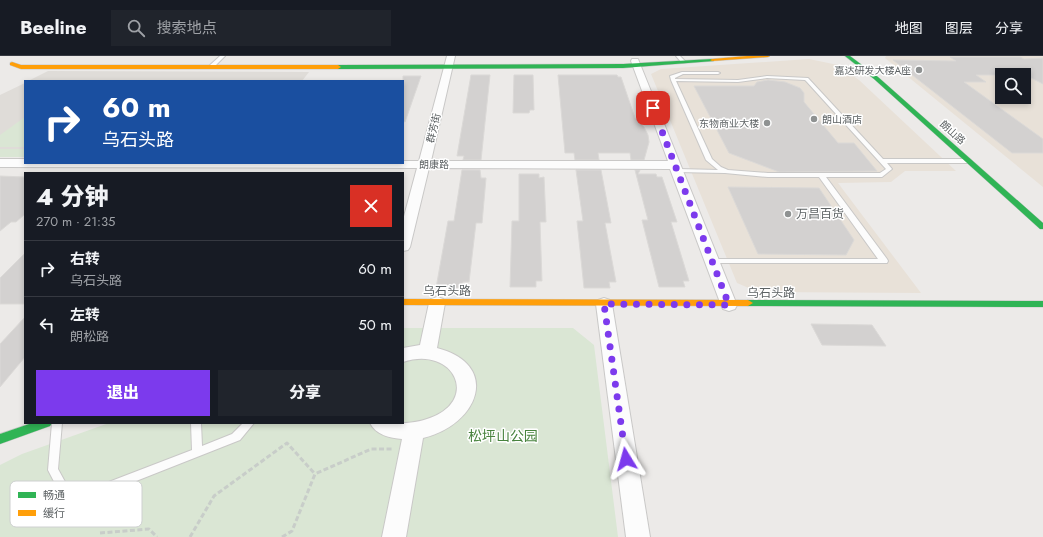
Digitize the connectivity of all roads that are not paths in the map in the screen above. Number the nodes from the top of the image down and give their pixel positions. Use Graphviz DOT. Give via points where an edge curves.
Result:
graph roads {
  1 [pos="43,56"];
  2 [pos="223,56"];
  3 [pos="707,56"];
  4 [pos="768,56"];
  5 [pos="847,56"];
  6 [pos="862,56"];
  7 [pos="680,59"];
  8 [pos="449,62"];
  9 [pos="636,63"];
  10 [pos="214,65"];
  11 [pos="718,73"];
  12 [pos="673,80"];
  13 [pos="907,93"];
  14 [pos="883,161"];
  15 [pos="969,161"];
  16 [pos="0,163"];
  17 [pos="24,163"];
  18 [pos="404,164"];
  19 [pos="424,164"];
  20 [pos="677,168"];
  21 [pos="727,172"];
  22 [pos="821,175"];
  23 [pos="1043,227"];
  24 [pos="404,243"];
  25 [pos="712,261"];
  26 [pos="404,302"];
  27 [pos="437,303"];
  28 [pos="604,304"];
  29 [pos="1043,304"];
  30 [pos="729,305"];
  31 [pos="428,353"];
  32 [pos="404,355"];
  33 [pos="43,424"];
  34 [pos="57,424"];
  35 [pos="196,424"];
  36 [pos="248,424"];
  37 [pos="382,424"];
  38 [pos="0,439"];
  39 [pos="412,440"];
  40 [pos="197,453"];
  41 [pos="59,481"];
  42 [pos="124,481"];
  43 [pos="394,537"];
  44 [pos="638,537"];
  1 -- 10 [label="street" via="17,65"];
  2 -- 10 [label="lane"];
  3 -- 7 [label="street"];
  4 -- 7 [label="street"];
  5 -- 15 [label="street, 朗山路" via="876,78"];
  6 -- 13 [label="street"];
  7 -- 9 [label="street"];
  8 -- 9 [label="street"];
  8 -- 10 [label="street"];
  8 -- 19 [label="street, 群芳街"];
  9 -- 20 [label="street"];
  11 -- 12 [label="lane" via="679,73"];
  12 -- 14 [label="lane" via="742,80 767,77 806,79"];
  12 -- 21 [label="lane" via="709,160"];
  14 -- 15 [label="lane"];
  14 -- 22 [label="lane" via="889,169 882,175"];
  15 -- 23 [label="street, 朗山路"];
  16 -- 17 [label="street, 朗康路"];
  18 -- 19 [label="street, 朗康路"];
  19 -- 20 [label="street, 朗康路"];
  19 -- 24 [label="street, 群芳街"];
  20 -- 21 [label="lane"];
  20 -- 25 [label="street"];
  21 -- 22 [label="lane"];
  22 -- 25 [label="lane" via="884,261"];
  25 -- 30 [label="street"];
  26 -- 27 [label="street, 乌石头路"];
  27 -- 28 [label="street, 乌石头路"];
  27 -- 31 [label="street"];
  28 -- 30 [label="street, 乌石头路"];
  28 -- 44 [label="street"];
  29 -- 30 [label="street, 乌石头路"];
  31 -- 32 [label="street"];
  31 -- 39 [label="street" via="450,359 460,368 466,380 466,394 460,408 448,420"];
  33 -- 38 [label="street"];
  34 -- 41 [label="lane" via="53,470"];
  35 -- 40 [label="lane"];
  36 -- 40 [label="lane" via="236,437"];
  37 -- 39 [label="street"];
  39 -- 43 [label="street"];
  40 -- 42 [label="lane"];
}
